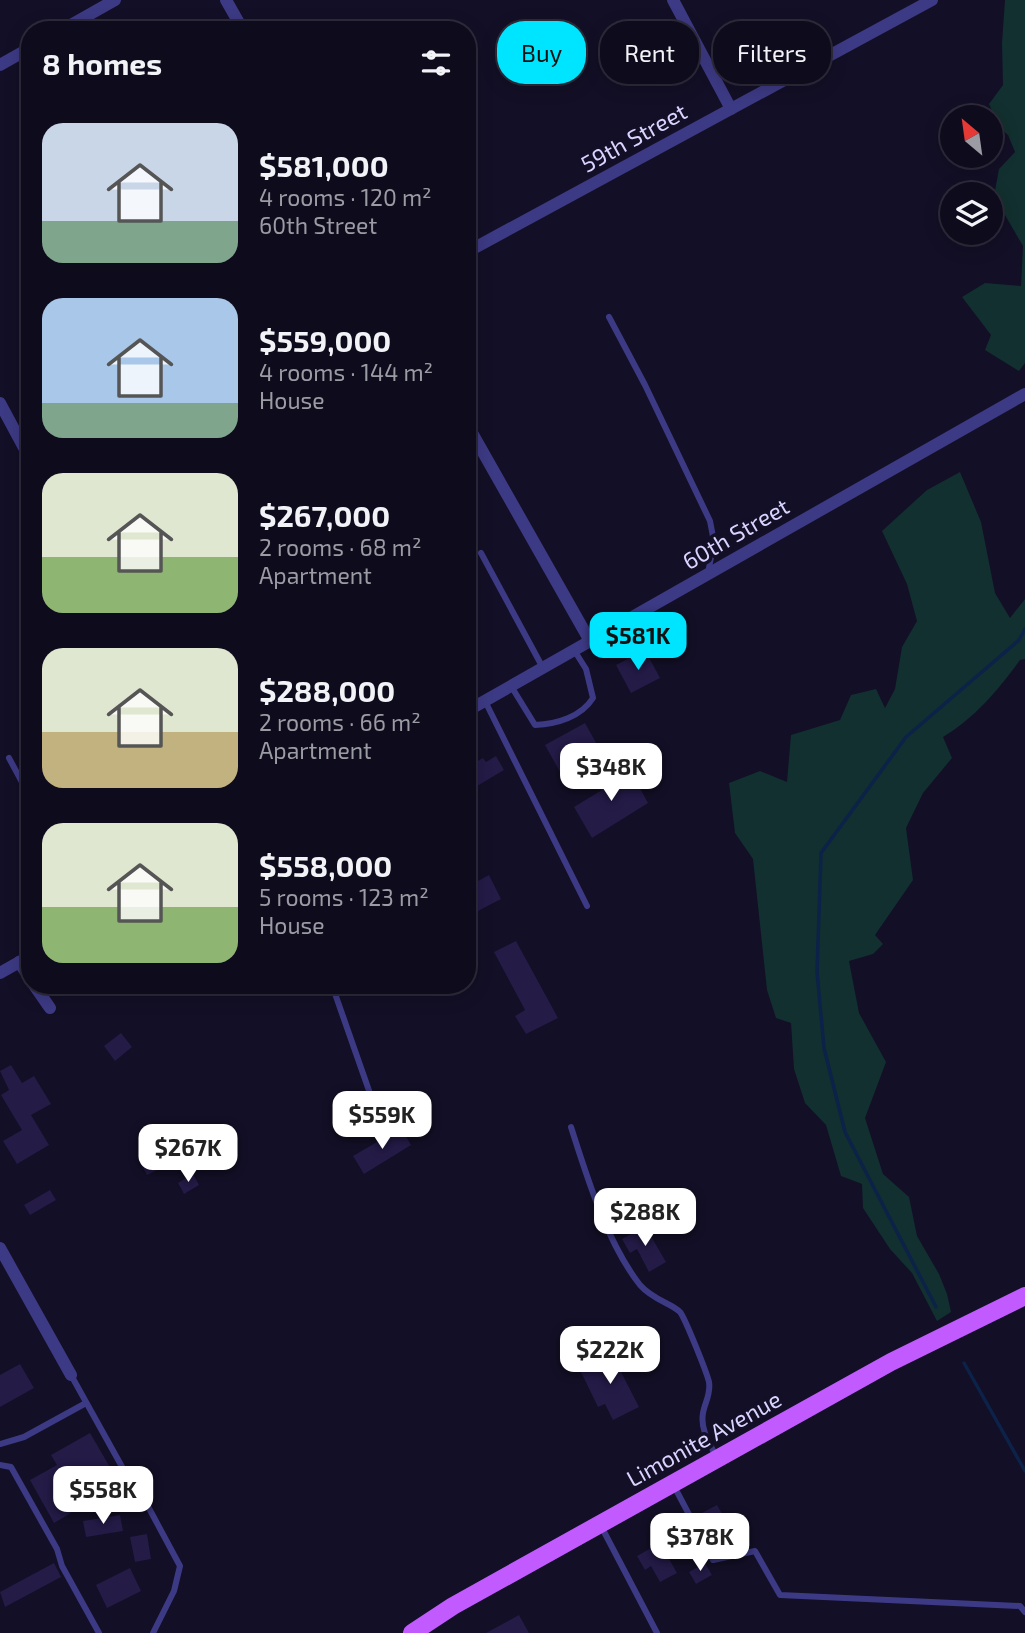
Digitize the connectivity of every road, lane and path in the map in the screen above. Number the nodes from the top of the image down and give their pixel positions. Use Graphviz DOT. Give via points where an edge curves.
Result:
graph roads {
  1 [pos="115,0"];
  2 [pos="226,0"];
  3 [pos="673,0"];
  4 [pos="932,0"];
  5 [pos="78,21"];
  6 [pos="238,21"];
  7 [pos="21,53"];
  8 [pos="0,65"];
  9 [pos="731,109"];
  10 [pos="476,247"];
  11 [pos="609,317"];
  12 [pos="1025,394"];
  13 [pos="0,404"];
  14 [pos="476,440"];
  15 [pos="21,442"];
  16 [pos="481,553"];
  17 [pos="708,575"];
  18 [pos="590,641"];
  19 [pos="575,650"];
  20 [pos="542,668"];
  21 [pos="512,686"];
  22 [pos="485,701"];
  23 [pos="476,706"];
  24 [pos="9,758"];
  25 [pos="21,780"];
  26 [pos="587,906"];
  27 [pos="21,961"];
  28 [pos="0,973"];
  29 [pos="40,994"];
  30 [pos="335,994"];
  31 [pos="50,1008"];
  32 [pos="373,1102"];
  33 [pos="571,1127"];
  34 [pos="0,1248"];
  35 [pos="1025,1296"];
  36 [pos="71,1374"];
  37 [pos="86,1403"];
  38 [pos="0,1444"];
  39 [pos="718,1460"];
  40 [pos="0,1465"];
  41 [pos="673,1485"];
  42 [pos="600,1524"];
  43 [pos="1025,1612"];
  44 [pos="99,1633"];
  45 [pos="153,1633"];
  46 [pos="412,1633"];
  47 [pos="657,1633"];
  1 -- 5 [label="street"];
  2 -- 6 [label="street"];
  3 -- 9 [label="street"];
  4 -- 9 [label="street, 59th Street"];
  7 -- 8 [label="street"];
  9 -- 10 [label="street, 59th Street"];
  11 -- 17 [label="lane" via="710,521 715,542"];
  12 -- 17 [label="street, 60th Street"];
  13 -- 15 [label="street"];
  14 -- 18 [label="street"];
  16 -- 20 [label="lane"];
  17 -- 18 [label="street, 60th Street"];
  18 -- 19 [label="street, 60th Street"];
  19 -- 20 [label="street, 60th Street"];
  19 -- 21 [label="lane" via="586,669 593,698 587,708 553,724 535,725"];
  20 -- 21 [label="street, 60th Street"];
  21 -- 22 [label="street, 60th Street"];
  22 -- 23 [label="street, 60th Street"];
  22 -- 26 [label="lane"];
  24 -- 25 [label="lane"];
  27 -- 28 [label="street"];
  29 -- 31 [label="street"];
  30 -- 32 [label="lane"];
  33 -- 39 [label="lane" via="591,1189 639,1283 653,1298 680,1312 709,1380 702,1415 704,1433"];
  34 -- 36 [label="street"];
  35 -- 39 [label="main road, Limonite Avenue" via="891,1362"];
  36 -- 37 [label="lane"];
  37 -- 38 [label="lane" via="24,1437"];
  37 -- 45 [label="lane" via="180,1566 174,1591"];
  39 -- 41 [label="main road, Limonite Avenue"];
  40 -- 44 [label="lane" via="11,1468"];
  41 -- 42 [label="main road, Limonite Avenue"];
  41 -- 43 [label="lane" via="713,1560 755,1551 780,1595 1020,1606"];
  42 -- 46 [label="main road, Limonite Avenue"];
  42 -- 47 [label="lane"];
}
